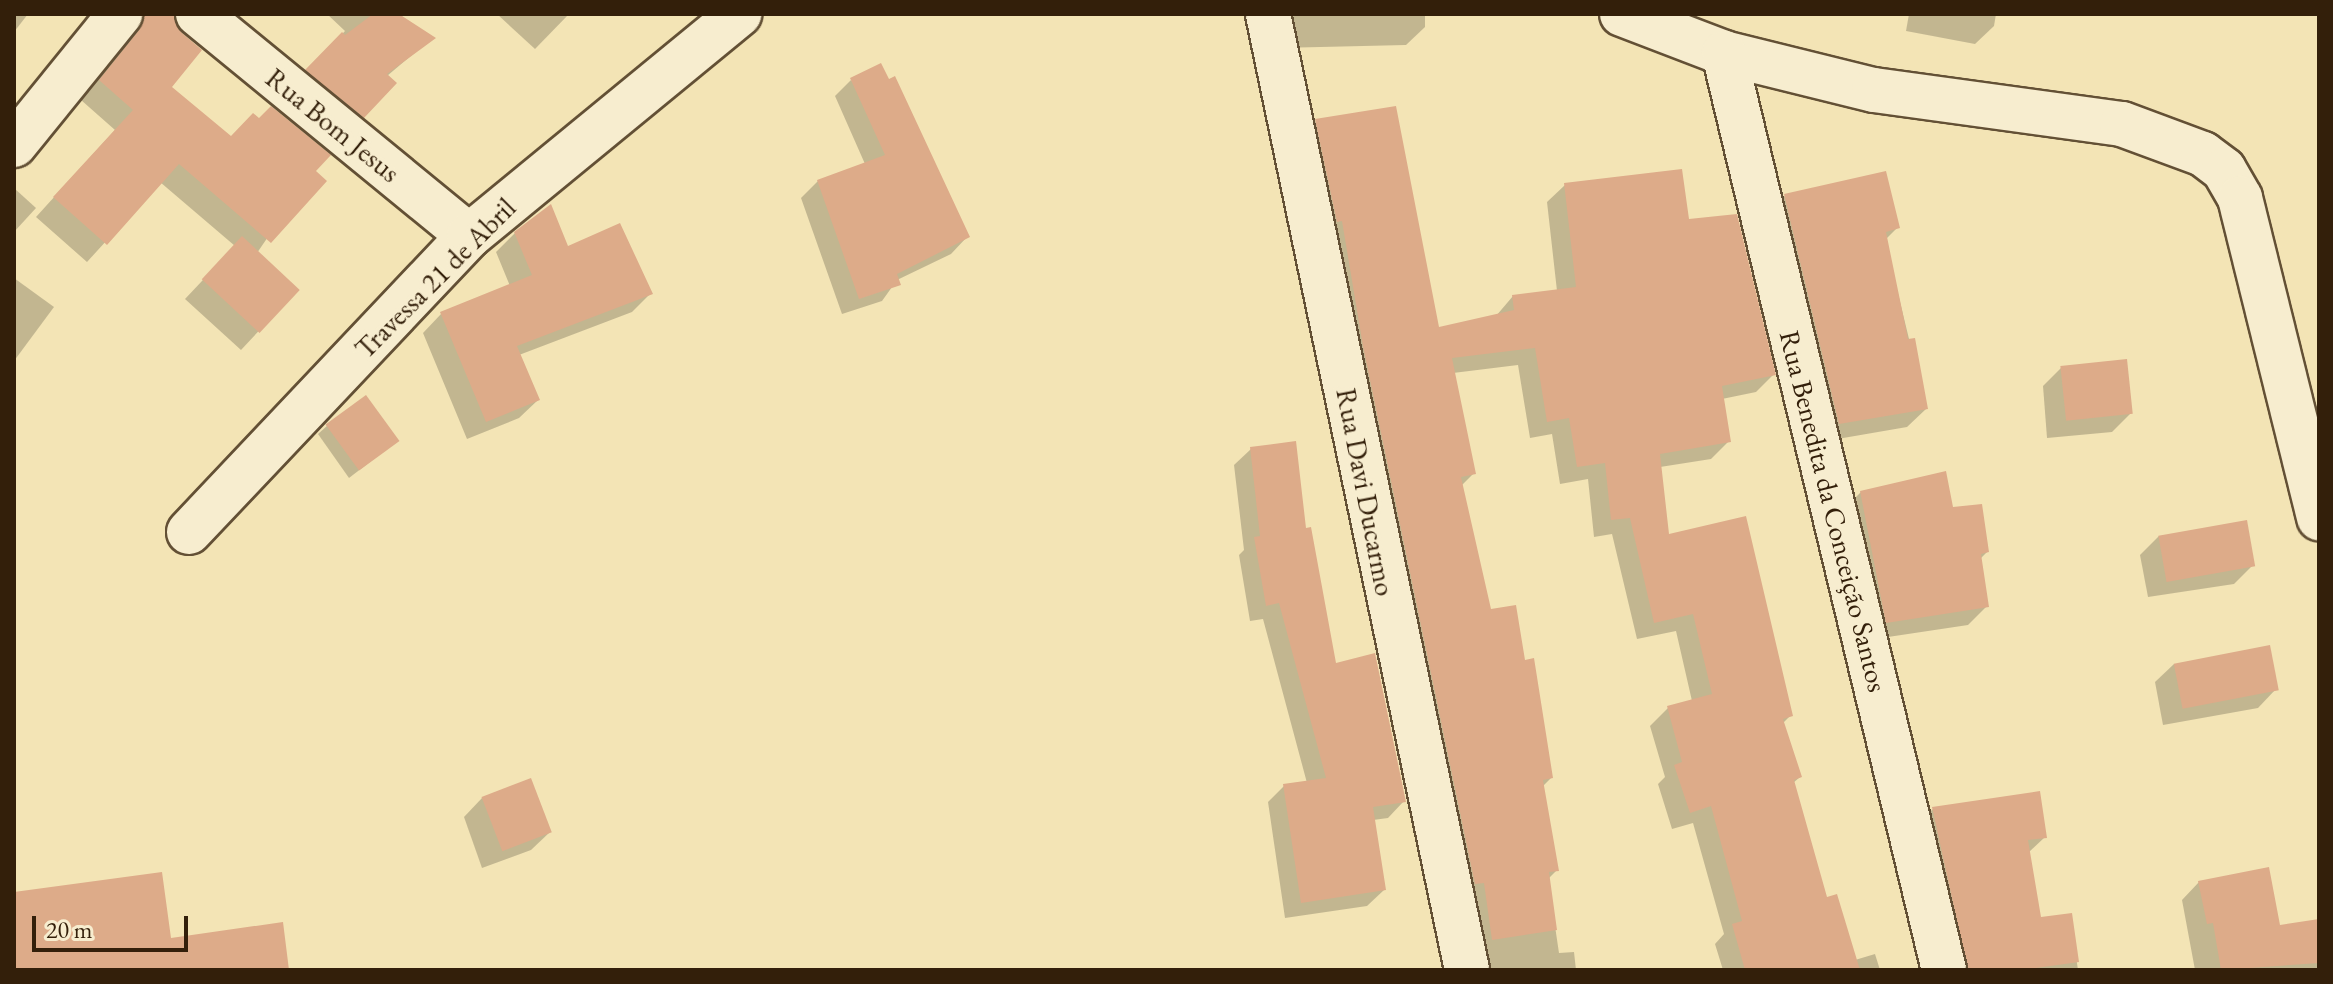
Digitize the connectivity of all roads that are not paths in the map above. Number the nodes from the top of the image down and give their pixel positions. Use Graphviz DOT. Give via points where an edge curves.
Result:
graph roads {
  1 [pos="120,14"];
  2 [pos="198,14"];
  3 [pos="739,14"];
  4 [pos="1268,14"];
  5 [pos="1622,14"];
  6 [pos="1724,53"];
  7 [pos="14,145"];
  8 [pos="469,236"];
  9 [pos="2319,518"];
  10 [pos="189,532"];
  11 [pos="1467,970"];
  12 [pos="1944,970"];
  1 -- 7 [label="street"];
  2 -- 8 [label="street, Rua Bom Jesus"];
  3 -- 8 [label="street, Travessa 21 de Abril"];
  4 -- 11 [label="street, Rua Davi Ducarmo"];
  5 -- 6 [label="street"];
  6 -- 9 [label="street" via="1874,90 2122,124 2170,138 2224,170 2244,213"];
  6 -- 12 [label="street, Rua Benedita da Conceição Santos"];
  8 -- 10 [label="street, Travessa 21 de Abril"];
}
